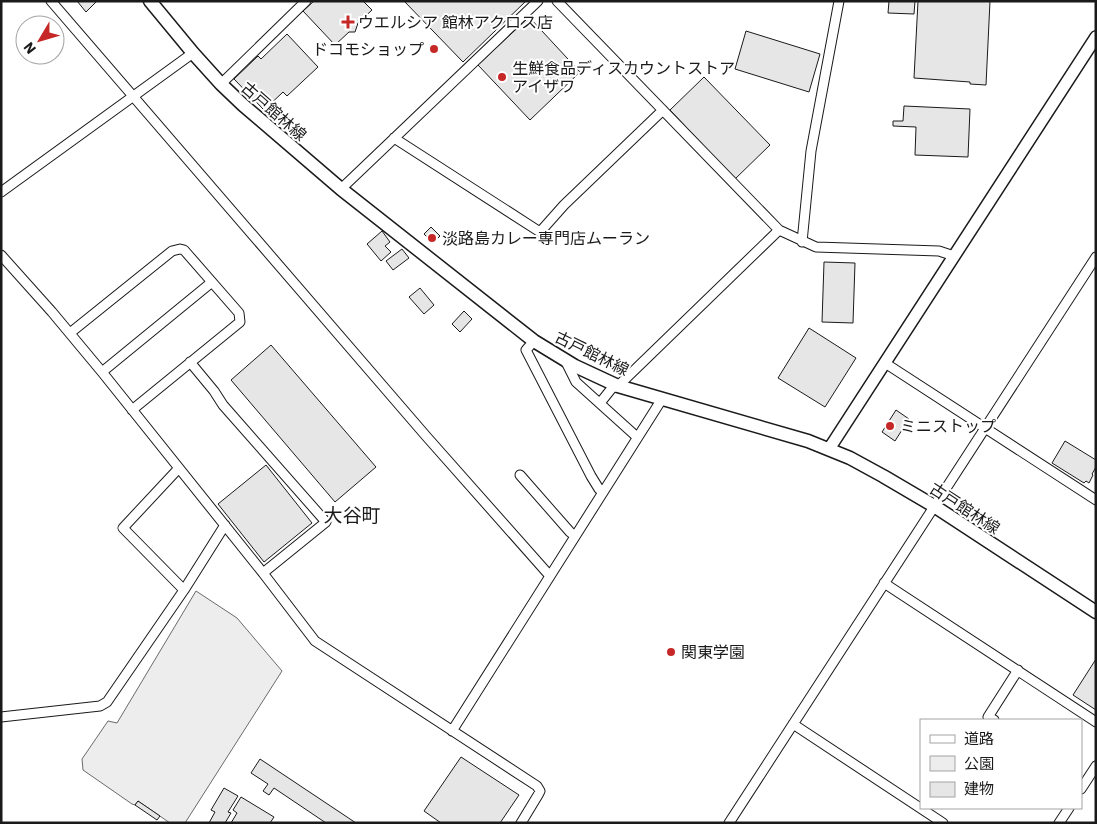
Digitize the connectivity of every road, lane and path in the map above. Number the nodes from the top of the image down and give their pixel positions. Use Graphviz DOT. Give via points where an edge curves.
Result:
graph roads {
  1 [pos="51,1"];
  2 [pos="150,1"];
  3 [pos="306,1"];
  4 [pos="538,1"];
  5 [pos="557,1"];
  6 [pos="839,1"];
  7 [pos="1096,38"];
  8 [pos="193,53"];
  9 [pos="221,84"];
  10 [pos="134,96"];
  11 [pos="663,110"];
  12 [pos="394,138"];
  13 [pos="341,189"];
  14 [pos="1,192"];
  15 [pos="779,230"];
  16 [pos="802,242"];
  17 [pos="1,255"];
  18 [pos="954,256"];
  19 [pos="1096,257"];
  20 [pos="212,282"];
  21 [pos="70,333"];
  22 [pos="534,341"];
  23 [pos="190,362"];
  24 [pos="566,362"];
  25 [pos="885,363"];
  26 [pos="102,372"];
  27 [pos="618,386"];
  28 [pos="662,399"];
  29 [pos="600,403"];
  30 [pos="132,410"];
  31 [pos="985,427"];
  32 [pos="638,436"];
  33 [pos="829,449"];
  34 [pos="179,468"];
  35 [pos="520,475"];
  36 [pos="603,492"];
  37 [pos="1096,500"];
  38 [pos="934,506"];
  39 [pos="225,526"];
  40 [pos="575,536"];
  41 [pos="263,573"];
  42 [pos="550,576"];
  43 [pos="884,583"];
  44 [pos="184,590"];
  45 [pos="1096,612"];
  46 [pos="1018,670"];
  47 [pos="1,717"];
  48 [pos="992,719"];
  49 [pos="1096,722"];
  50 [pos="793,724"];
  51 [pos="452,731"];
  52 [pos="1096,766"];
  53 [pos="1084,778"];
  54 [pos="920,808"];
  55 [pos="922,809"];
  56 [pos="1068,809"];
  57 [pos="521,823"];
  58 [pos="729,823"];
  59 [pos="943,823"];
  60 [pos="1059,823"];
  1 -- 10 [label="street"];
  2 -- 8 [label="main road, 古戸館林線"];
  3 -- 9 [label="street"];
  4 -- 12 [label="street"];
  5 -- 11 [label="street"];
  6 -- 16 [label="street" via="811,151"];
  7 -- 18 [label="street"];
  8 -- 9 [label="main road, 古戸館林線"];
  8 -- 10 [label="street"];
  9 -- 13 [label="main road, 古戸館林線"];
  10 -- 14 [label="street"];
  10 -- 42 [label="street"];
  11 -- 12 [label="street" via="540,232"];
  11 -- 15 [label="street"];
  12 -- 13 [label="street"];
  13 -- 22 [label="main road, 古戸館林線"];
  15 -- 16 [label="street"];
  15 -- 27 [label="street"];
  16 -- 18 [label="street" via="816,247 939,251"];
  17 -- 21 [label="street"];
  18 -- 25 [label="street"];
  19 -- 31 [label="street"];
  20 -- 21 [label="street" via="184,250 172,250"];
  20 -- 23 [label="street" via="239,313 240,322"];
  20 -- 26 [label="street"];
  21 -- 26 [label="street"];
  22 -- 24 [label="main road, 古戸館林線"];
  22 -- 36 [label="street" via="526,350 591,476"];
  23 -- 30 [label="street"];
  23 -- 41 [label="street" via="223,405 326,522"];
  24 -- 27 [label="main road, 古戸館林線"];
  24 -- 29 [label="street" via="576,382"];
  25 -- 31 [label="street"];
  25 -- 33 [label="street"];
  26 -- 30 [label="street"];
  27 -- 28 [label="main road, 古戸館林線"];
  27 -- 29 [label="street" via="612,388"];
  28 -- 32 [label="street"];
  28 -- 33 [label="main road, 古戸館林線"];
  29 -- 32 [label="street"];
  30 -- 34 [label="street"];
  31 -- 37 [label="street"];
  31 -- 38 [label="street"];
  32 -- 36 [label="street"];
  33 -- 38 [label="main road, 古戸館林線"];
  34 -- 39 [label="street"];
  34 -- 44 [label="street" via="123,528"];
  35 -- 40 [label="street"];
  36 -- 40 [label="street"];
  38 -- 43 [label="street"];
  38 -- 45 [label="main road, 古戸館林線"];
  39 -- 41 [label="street"];
  39 -- 44 [label="street"];
  40 -- 42 [label="street"];
  41 -- 51 [label="street" via="315,641"];
  42 -- 51 [label="street"];
  43 -- 46 [label="street"];
  43 -- 50 [label="street"];
  44 -- 47 [label="street" via="107,702 100,706"];
  46 -- 48 [label="street" via="988,717"];
  46 -- 49 [label="street"];
  50 -- 54 [label="street"];
  50 -- 58 [label="street"];
  51 -- 57 [label="street" via="539,789"];
  52 -- 53 [label="street"];
  55 -- 59 [label="street"];
  56 -- 60 [label="street"];
}
